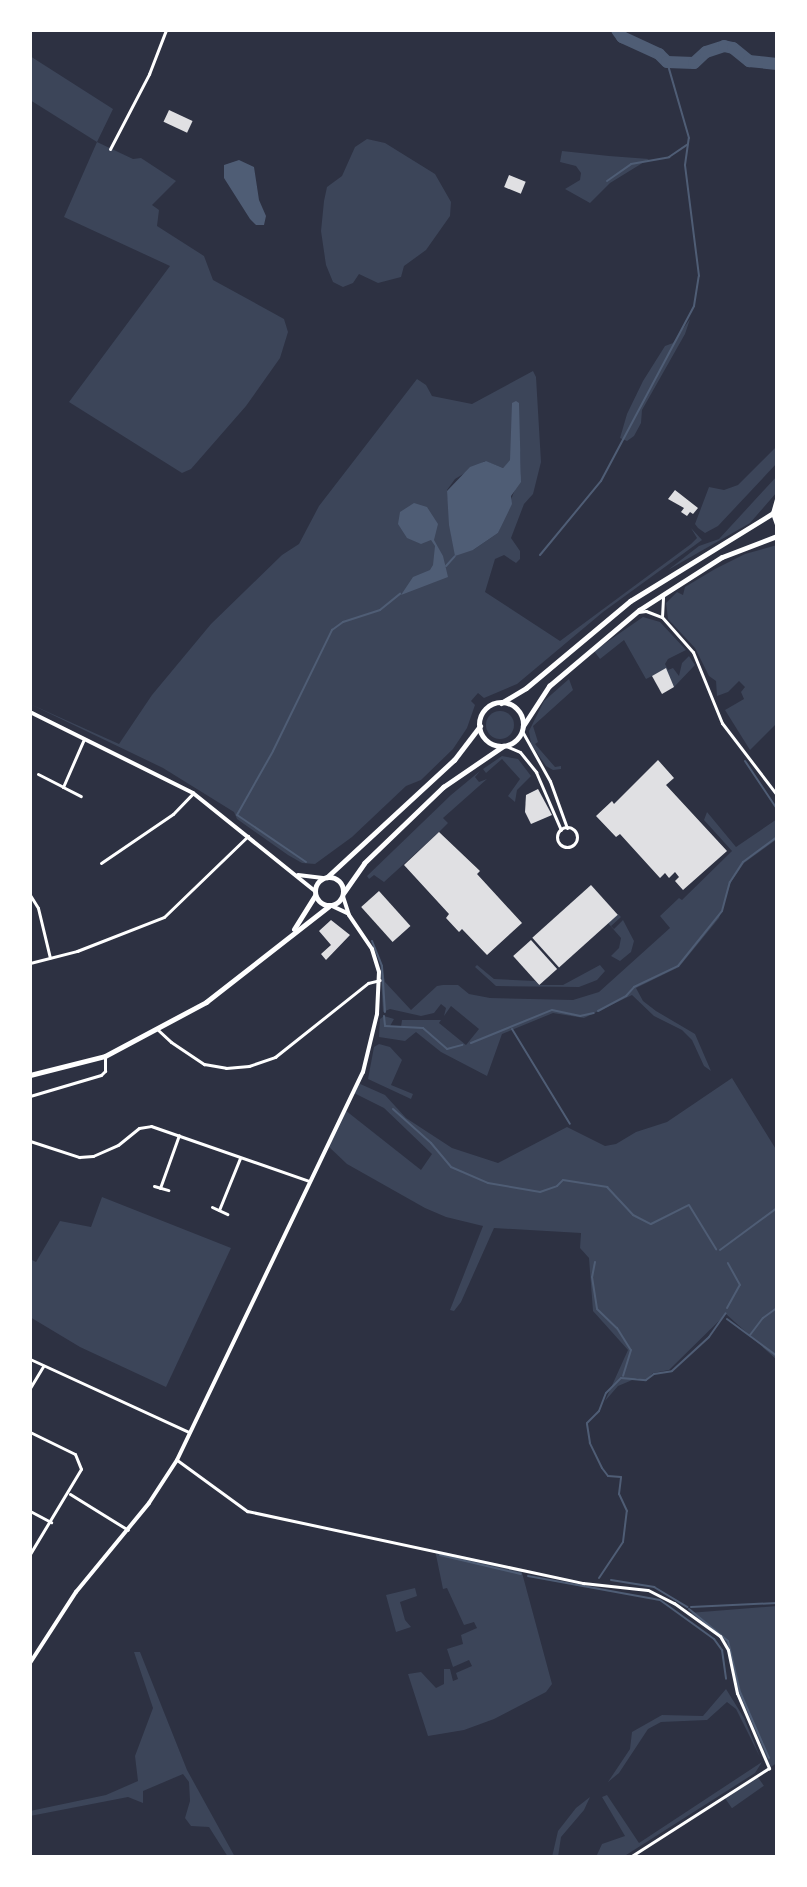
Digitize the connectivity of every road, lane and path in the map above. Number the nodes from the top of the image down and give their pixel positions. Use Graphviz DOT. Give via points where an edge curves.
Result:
graph roads {
  1 [pos="166,30"];
  2 [pos="110,149"];
  3 [pos="777,499"];
  4 [pos="773,513"];
  5 [pos="777,524"];
  6 [pos="777,536"];
  7 [pos="665,593"];
  8 [pos="636,613"];
  9 [pos="662,617"];
  10 [pos="501,703"];
  11 [pos="30,712"];
  12 [pos="480,726"];
  13 [pos="522,729"];
  14 [pos="84,739"];
  15 [pos="504,746"];
  16 [pos="38,774"];
  17 [pos="63,787"];
  18 [pos="193,793"];
  19 [pos="777,795"];
  20 [pos="81,796"];
  21 [pos="567,828"];
  22 [pos="561,830"];
  23 [pos="248,836"];
  24 [pos="101,863"];
  25 [pos="292,873"];
  26 [pos="325,878"];
  27 [pos="315,893"];
  28 [pos="343,894"];
  29 [pos="30,895"];
  30 [pos="330,906"];
  31 [pos="349,915"];
  32 [pos="288,936"];
  33 [pos="50,958"];
  34 [pos="30,963"];
  35 [pos="380,980"];
  36 [pos="157,1029"];
  37 [pos="105,1056"];
  38 [pos="31,1074"];
  39 [pos="30,1096"];
  40 [pos="180,1135"];
  41 [pos="30,1141"];
  42 [pos="240,1157"];
  43 [pos="309,1181"];
  44 [pos="154,1186"];
  45 [pos="160,1188"];
  46 [pos="168,1190"];
  47 [pos="212,1207"];
  48 [pos="219,1210"];
  49 [pos="227,1214"];
  50 [pos="30,1359"];
  51 [pos="43,1366"];
  52 [pos="30,1388"];
  53 [pos="30,1432"];
  54 [pos="189,1432"];
  55 [pos="177,1460"];
  56 [pos="69,1493"];
  57 [pos="30,1511"];
  58 [pos="51,1522"];
  59 [pos="128,1530"];
  60 [pos="30,1554"];
  61 [pos="30,1663"];
  62 [pos="630,1857"];
  1 -- 2 [label="street"];
  3 -- 4 [label="main road"];
  4 -- 5 [label="main road"];
  4 -- 10 [label="main road" via="640,595"];
  6 -- 7 [label="main road" via="722,557"];
  7 -- 8 [label="main road"];
  7 -- 9 [label="street"];
  8 -- 9 [label="street"];
  8 -- 13 [label="main road" via="549,686"];
  9 -- 19 [label="street" via="693,652 722,723"];
  10 -- 12 [label="main road" via="483,712"];
  10 -- 13 [label="main road" via="515,708"];
  11 -- 14 [label="street"];
  12 -- 15 [label="main road" via="486,740"];
  12 -- 26 [label="main road" via="454,760"];
  13 -- 15 [label="main road"];
  13 -- 21 [label="street"];
  14 -- 17 [label="street"];
  14 -- 18 [label="street"];
  15 -- 22 [label="street" via="520,752 536,772"];
  15 -- 28 [label="main road" via="443,787 364,863"];
  16 -- 17 [label="street"];
  17 -- 20 [label="street"];
  18 -- 23 [label="street"];
  18 -- 24 [label="street" via="173,814"];
  21 -- 22 [label="street"];
  21 -- 22 [label="street" via="576,837 569,847 558,842"];
  23 -- 25 [label="street"];
  23 -- 33 [label="street" via="164,917"];
  25 -- 26 [label="street"];
  25 -- 27 [label="street"];
  26 -- 27 [label="main road"];
  26 -- 28 [label="main road" via="339,880"];
  27 -- 30 [label="main road"];
  27 -- 32 [label="main road"];
  28 -- 30 [label="main road"];
  28 -- 31 [label="street"];
  29 -- 33 [label="street"];
  30 -- 31 [label="street"];
  30 -- 32 [label="main road"];
  31 -- 35 [label="street" via="372,949"];
  32 -- 36 [label="main road" via="225,989"];
  33 -- 34 [label="street"];
  35 -- 36 [label="street" via="368,983 275,1057 249,1066 204,1064"];
  35 -- 43 [label="street" via="363,1072"];
  36 -- 37 [label="main road"];
  37 -- 38 [label="main road"];
  37 -- 39 [label="street" via="101,1075"];
  40 -- 41 [label="street" via="139,1128 107,1151 79,1157"];
  40 -- 42 [label="street"];
  40 -- 45 [label="street"];
  42 -- 43 [label="street"];
  42 -- 48 [label="street"];
  43 -- 54 [label="street"];
  44 -- 45 [label="street"];
  45 -- 46 [label="street"];
  47 -- 48 [label="street"];
  48 -- 49 [label="street"];
  50 -- 51 [label="street"];
  51 -- 52 [label="street"];
  51 -- 54 [label="street"];
  53 -- 56 [label="street" via="75,1454 81,1469"];
  54 -- 55 [label="street"];
  55 -- 59 [label="street"];
  55 -- 62 [label="street" via="247,1511 583,1583 648,1590 720,1636 769,1768"];
  56 -- 58 [label="street"];
  56 -- 59 [label="street"];
  57 -- 58 [label="street"];
  58 -- 60 [label="street"];
  59 -- 61 [label="street" via="76,1592"];
}
